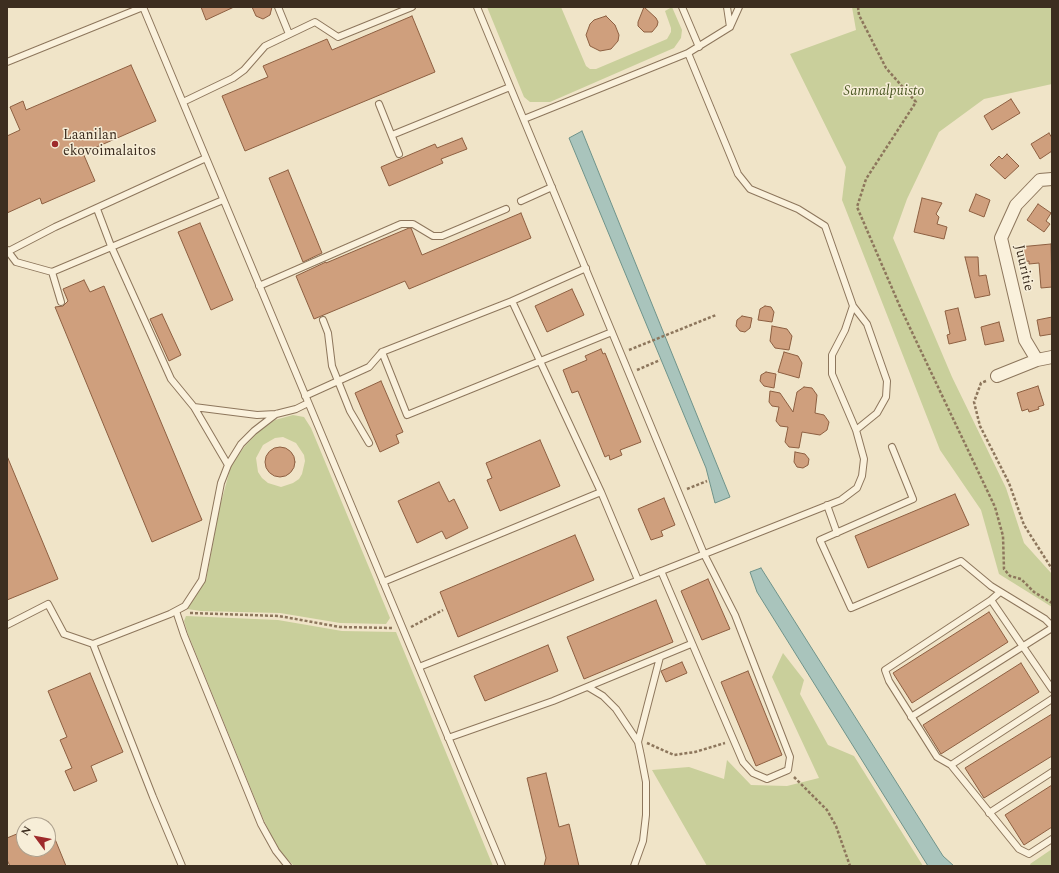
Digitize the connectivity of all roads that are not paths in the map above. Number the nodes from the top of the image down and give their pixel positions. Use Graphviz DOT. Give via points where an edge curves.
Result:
graph roads {
  1 [pos="278,7"];
  2 [pos="412,7"];
  3 [pos="477,7"];
  4 [pos="682,7"];
  5 [pos="727,7"];
  6 [pos="739,7"];
  7 [pos="730,27"];
  8 [pos="290,34"];
  9 [pos="699,47"];
  10 [pos="688,53"];
  11 [pos="7,62"];
  12 [pos="510,87"];
  13 [pos="183,102"];
  14 [pos="379,104"];
  15 [pos="524,119"];
  16 [pos="392,135"];
  17 [pos="399,154"];
  18 [pos="206,158"];
  19 [pos="1052,179"];
  20 [pos="552,187"];
  21 [pos="223,200"];
  22 [pos="521,201"];
  23 [pos="97,209"];
  24 [pos="506,209"];
  25 [pos="111,246"];
  26 [pos="7,251"];
  27 [pos="586,268"];
  28 [pos="52,272"];
  29 [pos="259,286"];
  30 [pos="512,300"];
  31 [pos="60,302"];
  32 [pos="853,306"];
  33 [pos="322,320"];
  34 [pos="612,332"];
  35 [pos="382,352"];
  36 [pos="1052,357"];
  37 [pos="1037,360"];
  38 [pos="541,362"];
  39 [pos="997,376"];
  40 [pos="338,381"];
  41 [pos="305,396"];
  42 [pos="308,403"];
  43 [pos="194,407"];
  44 [pos="276,414"];
  45 [pos="856,430"];
  46 [pos="369,442"];
  47 [pos="892,447"];
  48 [pos="228,465"];
  49 [pos="601,492"];
  50 [pos="827,506"];
  51 [pos="837,532"];
  52 [pos="704,554"];
  53 [pos="661,571"];
  54 [pos="638,580"];
  55 [pos="383,582"];
  56 [pos="1000,592"];
  57 [pos="991,600"];
  58 [pos="176,611"];
  59 [pos="7,626"];
  60 [pos="1052,627"];
  61 [pos="93,644"];
  62 [pos="691,644"];
  63 [pos="1023,647"];
  64 [pos="660,657"];
  65 [pos="419,667"];
  66 [pos="588,687"];
  67 [pos="1052,689"];
  68 [pos="1052,699"];
  69 [pos="911,717"];
  70 [pos="448,738"];
  71 [pos="638,742"];
  72 [pos="951,765"];
  73 [pos="1052,772"];
  74 [pos="989,813"];
  75 [pos="1052,839"];
  76 [pos="182,866"];
  77 [pos="288,866"];
  78 [pos="502,866"];
  79 [pos="634,866"];
  1 -- 8 [label="lane"];
  2 -- 8 [label="lane" via="338,37 315,22"];
  3 -- 12 [label="lane"];
  4 -- 9 [label="lane"];
  5 -- 7 [label="lane"];
  6 -- 7 [label="lane"];
  7 -- 9 [label="lane"];
  8 -- 13 [label="lane" via="265,46 244,70 233,78"];
  9 -- 10 [label="lane"];
  10 -- 15 [label="lane"];
  10 -- 32 [label="lane" via="738,174 750,189 798,209 825,226"];
  11 -- 13 [label="lane" via="143,7"];
  12 -- 15 [label="lane"];
  12 -- 16 [label="lane"];
  13 -- 18 [label="lane"];
  14 -- 16 [label="lane"];
  15 -- 20 [label="lane"];
  16 -- 17 [label="lane"];
  18 -- 21 [label="lane"];
  18 -- 23 [label="lane"];
  19 -- 37 [label="street, Juuritie" via="1040,180 1016,205 1001,238 1025,340"];
  20 -- 22 [label="lane"];
  20 -- 27 [label="lane"];
  21 -- 25 [label="lane"];
  21 -- 29 [label="lane"];
  23 -- 25 [label="lane"];
  23 -- 26 [label="lane"];
  24 -- 29 [label="lane" via="442,236 433,236 412,224 401,224"];
  25 -- 28 [label="lane"];
  25 -- 43 [label="lane" via="171,379"];
  26 -- 28 [label="lane" via="16,262"];
  27 -- 30 [label="lane"];
  27 -- 34 [label="lane"];
  28 -- 31 [label="lane"];
  29 -- 41 [label="lane"];
  30 -- 35 [label="lane"];
  30 -- 38 [label="lane"];
  32 -- 45 [label="lane" via="845,330 832,355 832,374"];
  32 -- 45 [label="lane" via="867,324 887,381 886,397 877,413"];
  33 -- 40 [label="lane" via="328,333 332,366"];
  34 -- 38 [label="lane"];
  34 -- 52 [label="lane"];
  35 -- 38 [label="lane" via="407,415"];
  35 -- 40 [label="lane" via="369,367"];
  36 -- 37 [label="street"];
  37 -- 39 [label="street"];
  38 -- 49 [label="lane"];
  40 -- 41 [label="lane"];
  40 -- 46 [label="lane" via="350,411"];
  41 -- 42 [label="lane"];
  42 -- 44 [label="lane"];
  42 -- 55 [label="lane"];
  43 -- 44 [label="lane" via="257,415"];
  43 -- 48 [label="lane"];
  44 -- 48 [label="lane" via="241,444"];
  45 -- 50 [label="lane" via="864,459 862,476 857,488 841,500"];
  47 -- 51 [label="lane" via="913,499"];
  48 -- 58 [label="lane" via="221,482 202,580 184,606"];
  49 -- 54 [label="lane"];
  49 -- 55 [label="lane"];
  50 -- 51 [label="lane"];
  50 -- 52 [label="lane"];
  51 -- 56 [label="lane" via="820,540 851,608 961,561"];
  52 -- 53 [label="lane"];
  52 -- 62 [label="lane" via="735,615 790,757 788,770 767,779 753,774 743,762"];
  53 -- 54 [label="lane"];
  53 -- 62 [label="lane"];
  54 -- 65 [label="lane"];
  55 -- 65 [label="lane"];
  56 -- 57 [label="lane"];
  56 -- 60 [label="lane" via="1045,618"];
  57 -- 63 [label="lane"];
  57 -- 69 [label="lane" via="885,670"];
  58 -- 61 [label="lane"];
  58 -- 77 [label="lane" via="261,824"];
  59 -- 61 [label="lane" via="48,604 64,634"];
  60 -- 63 [label="lane"];
  61 -- 76 [label="lane"];
  62 -- 64 [label="lane"];
  63 -- 67 [label="lane"];
  63 -- 69 [label="lane"];
  64 -- 66 [label="lane"];
  64 -- 71 [label="lane"];
  65 -- 70 [label="lane"];
  66 -- 70 [label="lane"];
  66 -- 71 [label="lane" via="603,696 616,709"];
  68 -- 72 [label="lane"];
  69 -- 72 [label="lane" via="938,757"];
  70 -- 78 [label="lane"];
  71 -- 79 [label="lane" via="646,782 646,815 643,841"];
  72 -- 74 [label="lane"];
  73 -- 74 [label="lane"];
  74 -- 75 [label="lane" via="1020,849 1029,854"];
}
